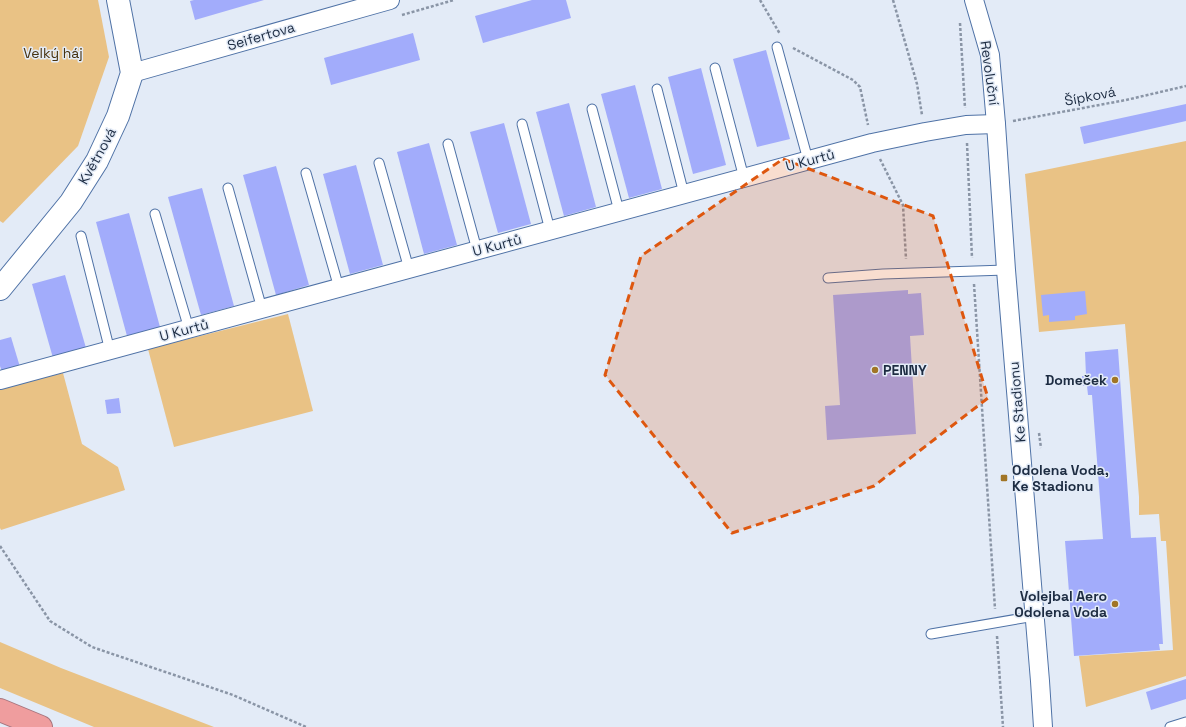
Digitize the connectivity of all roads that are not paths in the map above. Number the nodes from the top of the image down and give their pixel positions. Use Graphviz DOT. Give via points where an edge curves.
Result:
graph roads {
  1 [pos="118,0"];
  2 [pos="390,0"];
  3 [pos="974,0"];
  4 [pos="357,4"];
  5 [pos="777,47"];
  6 [pos="715,68"];
  7 [pos="132,73"];
  8 [pos="657,89"];
  9 [pos="592,109"];
  10 [pos="522,124"];
  11 [pos="996,124"];
  12 [pos="448,144"];
  13 [pos="808,160"];
  14 [pos="379,163"];
  15 [pos="306,173"];
  16 [pos="744,178"];
  17 [pos="228,188"];
  18 [pos="684,194"];
  19 [pos="619,211"];
  20 [pos="155,214"];
  21 [pos="550,230"];
  22 [pos="81,236"];
  23 [pos="477,250"];
  24 [pos="409,269"];
  25 [pos="1006,270"];
  26 [pos="828,278"];
  27 [pos="339,288"];
  28 [pos="0,289"];
  29 [pos="262,309"];
  30 [pos="189,329"];
  31 [pos="110,350"];
  32 [pos="0,380"];
  33 [pos="1035,616"];
  34 [pos="931,634"];
  35 [pos="0,710"];
  36 [pos="1186,722"];
  37 [pos="41,727"];
  38 [pos="1043,727"];
  39 [pos="1170,727"];
  1 -- 7 [label="street, Květnová"];
  2 -- 4 [label="street, Seifertova"];
  3 -- 11 [label="street, Revoluční" via="990,55"];
  4 -- 7 [label="street, Seifertova"];
  5 -- 13 [label="lane"];
  6 -- 16 [label="lane"];
  7 -- 28 [label="street, Květnová" via="118,116 97,161 71,202"];
  8 -- 18 [label="lane"];
  9 -- 19 [label="lane"];
  10 -- 21 [label="lane"];
  11 -- 13 [label="street, U Kurtů" via="966,125 925,132"];
  11 -- 25 [label="street, Ke Stadionu"];
  12 -- 23 [label="lane"];
  13 -- 16 [label="street, U Kurtů"];
  14 -- 24 [label="lane"];
  15 -- 27 [label="lane"];
  16 -- 18 [label="street, U Kurtů"];
  17 -- 29 [label="lane"];
  18 -- 19 [label="street, U Kurtů"];
  19 -- 21 [label="street, U Kurtů"];
  20 -- 30 [label="lane"];
  21 -- 23 [label="street, U Kurtů"];
  22 -- 31 [label="lane"];
  23 -- 24 [label="street, U Kurtů"];
  24 -- 27 [label="street, U Kurtů"];
  25 -- 26 [label="lane"];
  25 -- 33 [label="street, Ke Stadionu"];
  27 -- 29 [label="street, U Kurtů"];
  29 -- 30 [label="street, U Kurtů"];
  30 -- 31 [label="street, U Kurtů"];
  31 -- 32 [label="street, U Kurtů"];
  33 -- 34 [label="lane"];
  33 -- 38 [label="street, Ke Stadionu"];
  35 -- 37 [label="highway"];
  36 -- 39 [label="lane"];
}
